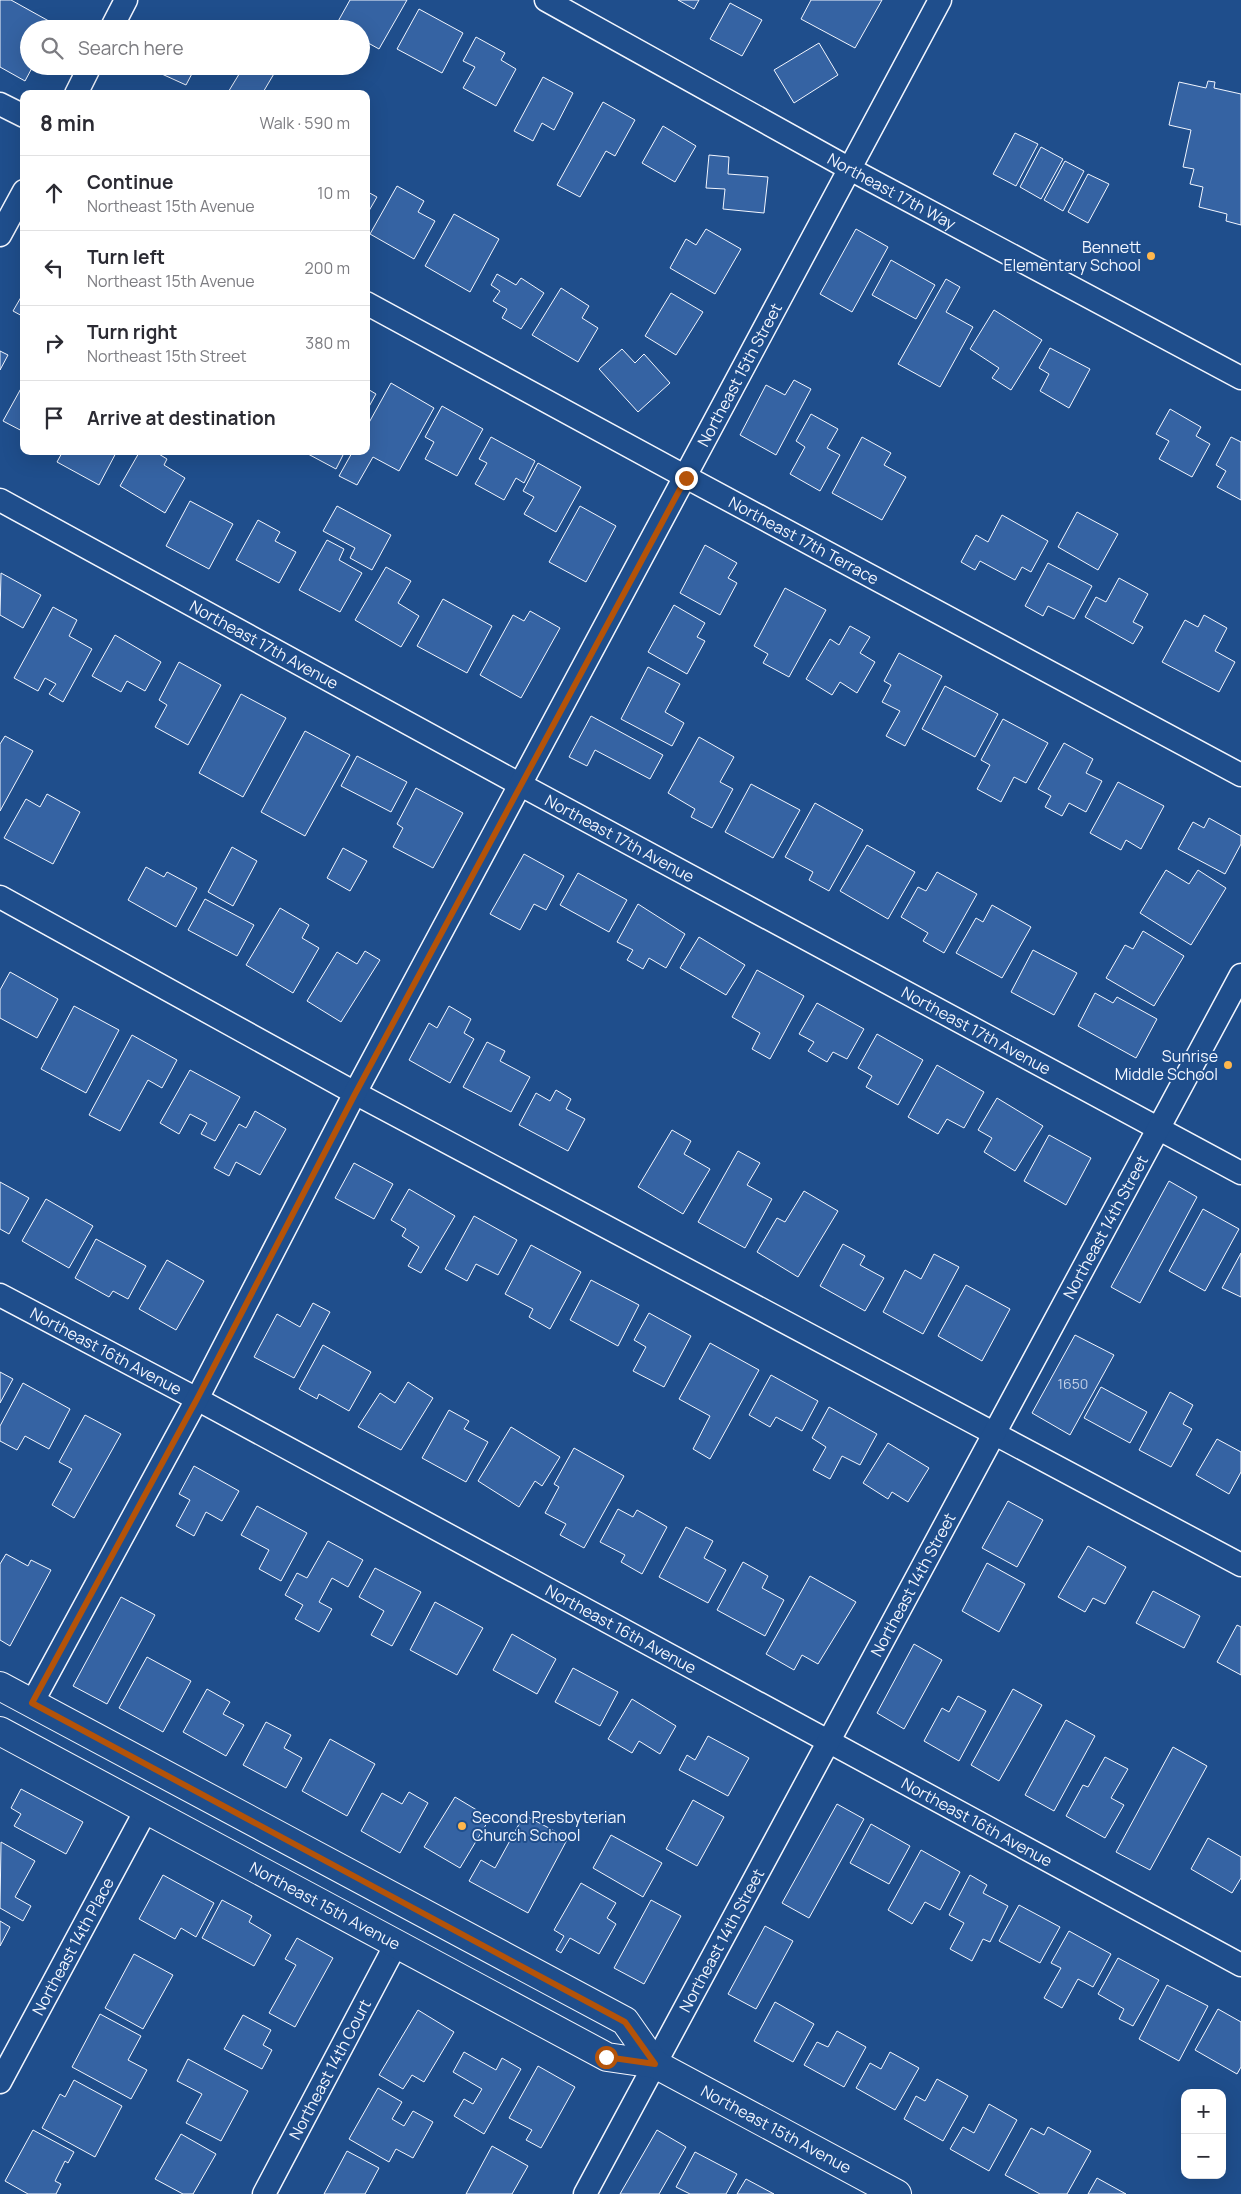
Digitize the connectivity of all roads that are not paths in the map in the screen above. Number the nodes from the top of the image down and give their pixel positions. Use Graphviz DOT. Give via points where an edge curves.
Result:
graph roads {
  1 [pos="126,0"];
  2 [pos="546,0"];
  3 [pos="940,0"];
  4 [pos="115,20"];
  5 [pos="86,75"];
  6 [pos="78,90"];
  7 [pos="0,104"];
  8 [pos="20,114"];
  9 [pos="850,169"];
  10 [pos="20,198"];
  11 [pos="0,235"];
  12 [pos="370,305"];
  13 [pos="1241,378"];
  14 [pos="686,478"];
  15 [pos="0,500"];
  16 [pos="1241,775"];
  17 [pos="521,785"];
  18 [pos="0,897"];
  19 [pos="1241,975"];
  20 [pos="355,1094"];
  21 [pos="1158,1129"];
  22 [pos="1241,1173"];
  23 [pos="0,1295"];
  24 [pos="197,1399"];
  25 [pos="994,1431"];
  26 [pos="1241,1565"];
  27 [pos="0,1686"];
  28 [pos="32,1703"];
  29 [pos="0,1731"];
  30 [pos="827,1743"];
  31 [pos="146,1810"];
  32 [pos="396,1944"];
  33 [pos="1241,1965"];
  34 [pos="655,2064"];
  35 [pos="0,2082"];
  36 [pos="264,2194"];
  37 [pos="584,2194"];
  38 [pos="897,2194"];
  1 -- 4 [label="street"];
  2 -- 9 [label="street, Northeast 17th Way"];
  3 -- 9 [label="street, Northeast 15th Street"];
  5 -- 6 [label="street"];
  7 -- 8 [label="street"];
  9 -- 13 [label="street, Northeast 17th Way"];
  9 -- 14 [label="street, Northeast 15th Street"];
  10 -- 11 [label="street"];
  12 -- 14 [label="street, Northeast 17th Terrace"];
  14 -- 16 [label="street, Northeast 17th Terrace"];
  14 -- 17 [label="street, Northeast 15th Street"];
  15 -- 17 [label="street, Northeast 17th Avenue"];
  17 -- 20 [label="street, Northeast 15th Street"];
  17 -- 21 [label="street, Northeast 17th Avenue"];
  18 -- 20 [label="street"];
  19 -- 21 [label="street, Northeast 14th Street"];
  20 -- 24 [label="street, Northeast 15th Street"];
  20 -- 25 [label="street"];
  21 -- 22 [label="street, Northeast 17th Avenue"];
  21 -- 25 [label="street, Northeast 14th Street"];
  23 -- 24 [label="street, Northeast 16th Avenue"];
  24 -- 28 [label="street, Northeast 15th Street"];
  24 -- 30 [label="street, Northeast 16th Avenue"];
  25 -- 26 [label="street"];
  25 -- 30 [label="street, Northeast 14th Street"];
  27 -- 28 [label="street, Northeast 15th Avenue"];
  28 -- 34 [label="street, Northeast 15th Avenue" via="625,2022"];
  29 -- 31 [label="street, Northeast 15th Avenue"];
  30 -- 33 [label="street, Northeast 16th Avenue"];
  30 -- 34 [label="street, Northeast 14th Street"];
  31 -- 32 [label="street, Northeast 15th Avenue"];
  31 -- 35 [label="street, Northeast 14th Place"];
  32 -- 34 [label="street, Northeast 15th Avenue" via="606,2057"];
  32 -- 36 [label="street, Northeast 14th Court"];
  34 -- 37 [label="street, Northeast 14th Street"];
  34 -- 38 [label="street, Northeast 15th Avenue"];
}
